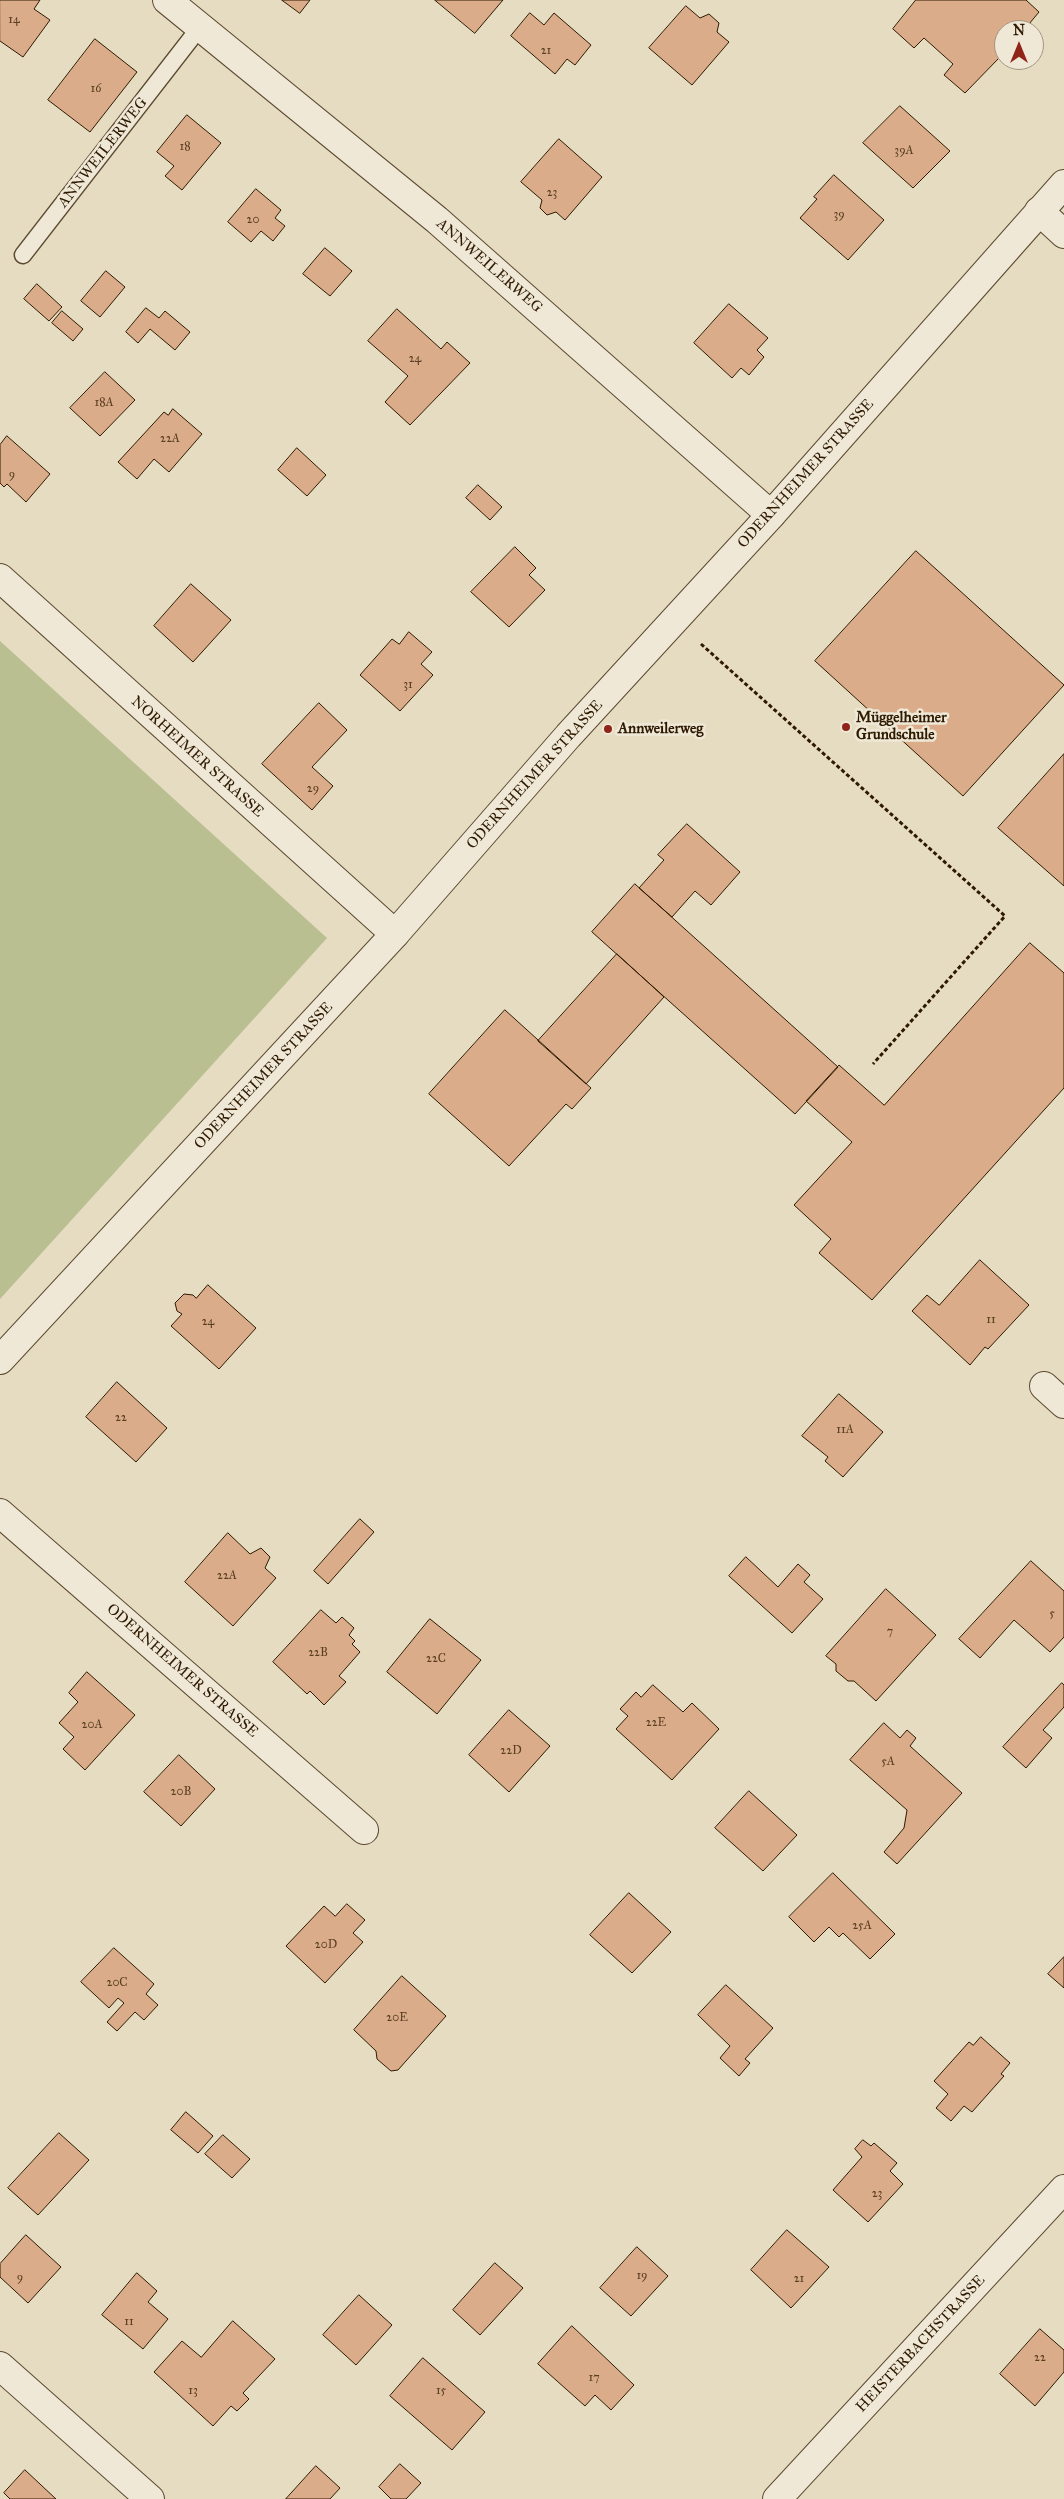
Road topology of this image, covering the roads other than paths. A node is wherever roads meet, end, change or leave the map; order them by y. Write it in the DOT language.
graph roads {
  1 [pos="167,0"];
  2 [pos="200,27"];
  3 [pos="1064,184"];
  4 [pos="1039,211"];
  5 [pos="1064,234"];
  6 [pos="23,255"];
  7 [pos="771,515"];
  8 [pos="0,578"];
  9 [pos="395,934"];
  10 [pos="0,1360"];
  11 [pos="1044,1386"];
  12 [pos="1064,1404"];
  13 [pos="0,1513"];
  14 [pos="364,1830"];
  15 [pos="1064,2189"];
  16 [pos="0,2366"];
  17 [pos="150,2499"];
  18 [pos="777,2499"];
  1 -- 2 [label="street, ANNWEILERWEG"];
  2 -- 6 [label="lane, ANNWEILERWEG"];
  2 -- 7 [label="street, ANNWEILERWEG"];
  3 -- 4 [label="street, ODERNHEIMER STRASSE"];
  4 -- 5 [label="street"];
  4 -- 7 [label="street, ODERNHEIMER STRASSE"];
  7 -- 9 [label="street, ODERNHEIMER STRASSE"];
  8 -- 9 [label="street, NORHEIMER STRASSE"];
  9 -- 10 [label="street, ODERNHEIMER STRASSE"];
  11 -- 12 [label="street"];
  13 -- 14 [label="street, ODERNHEIMER STRASSE"];
  15 -- 18 [label="street, HEISTERBACHSTRASSE"];
  16 -- 17 [label="street"];
}
